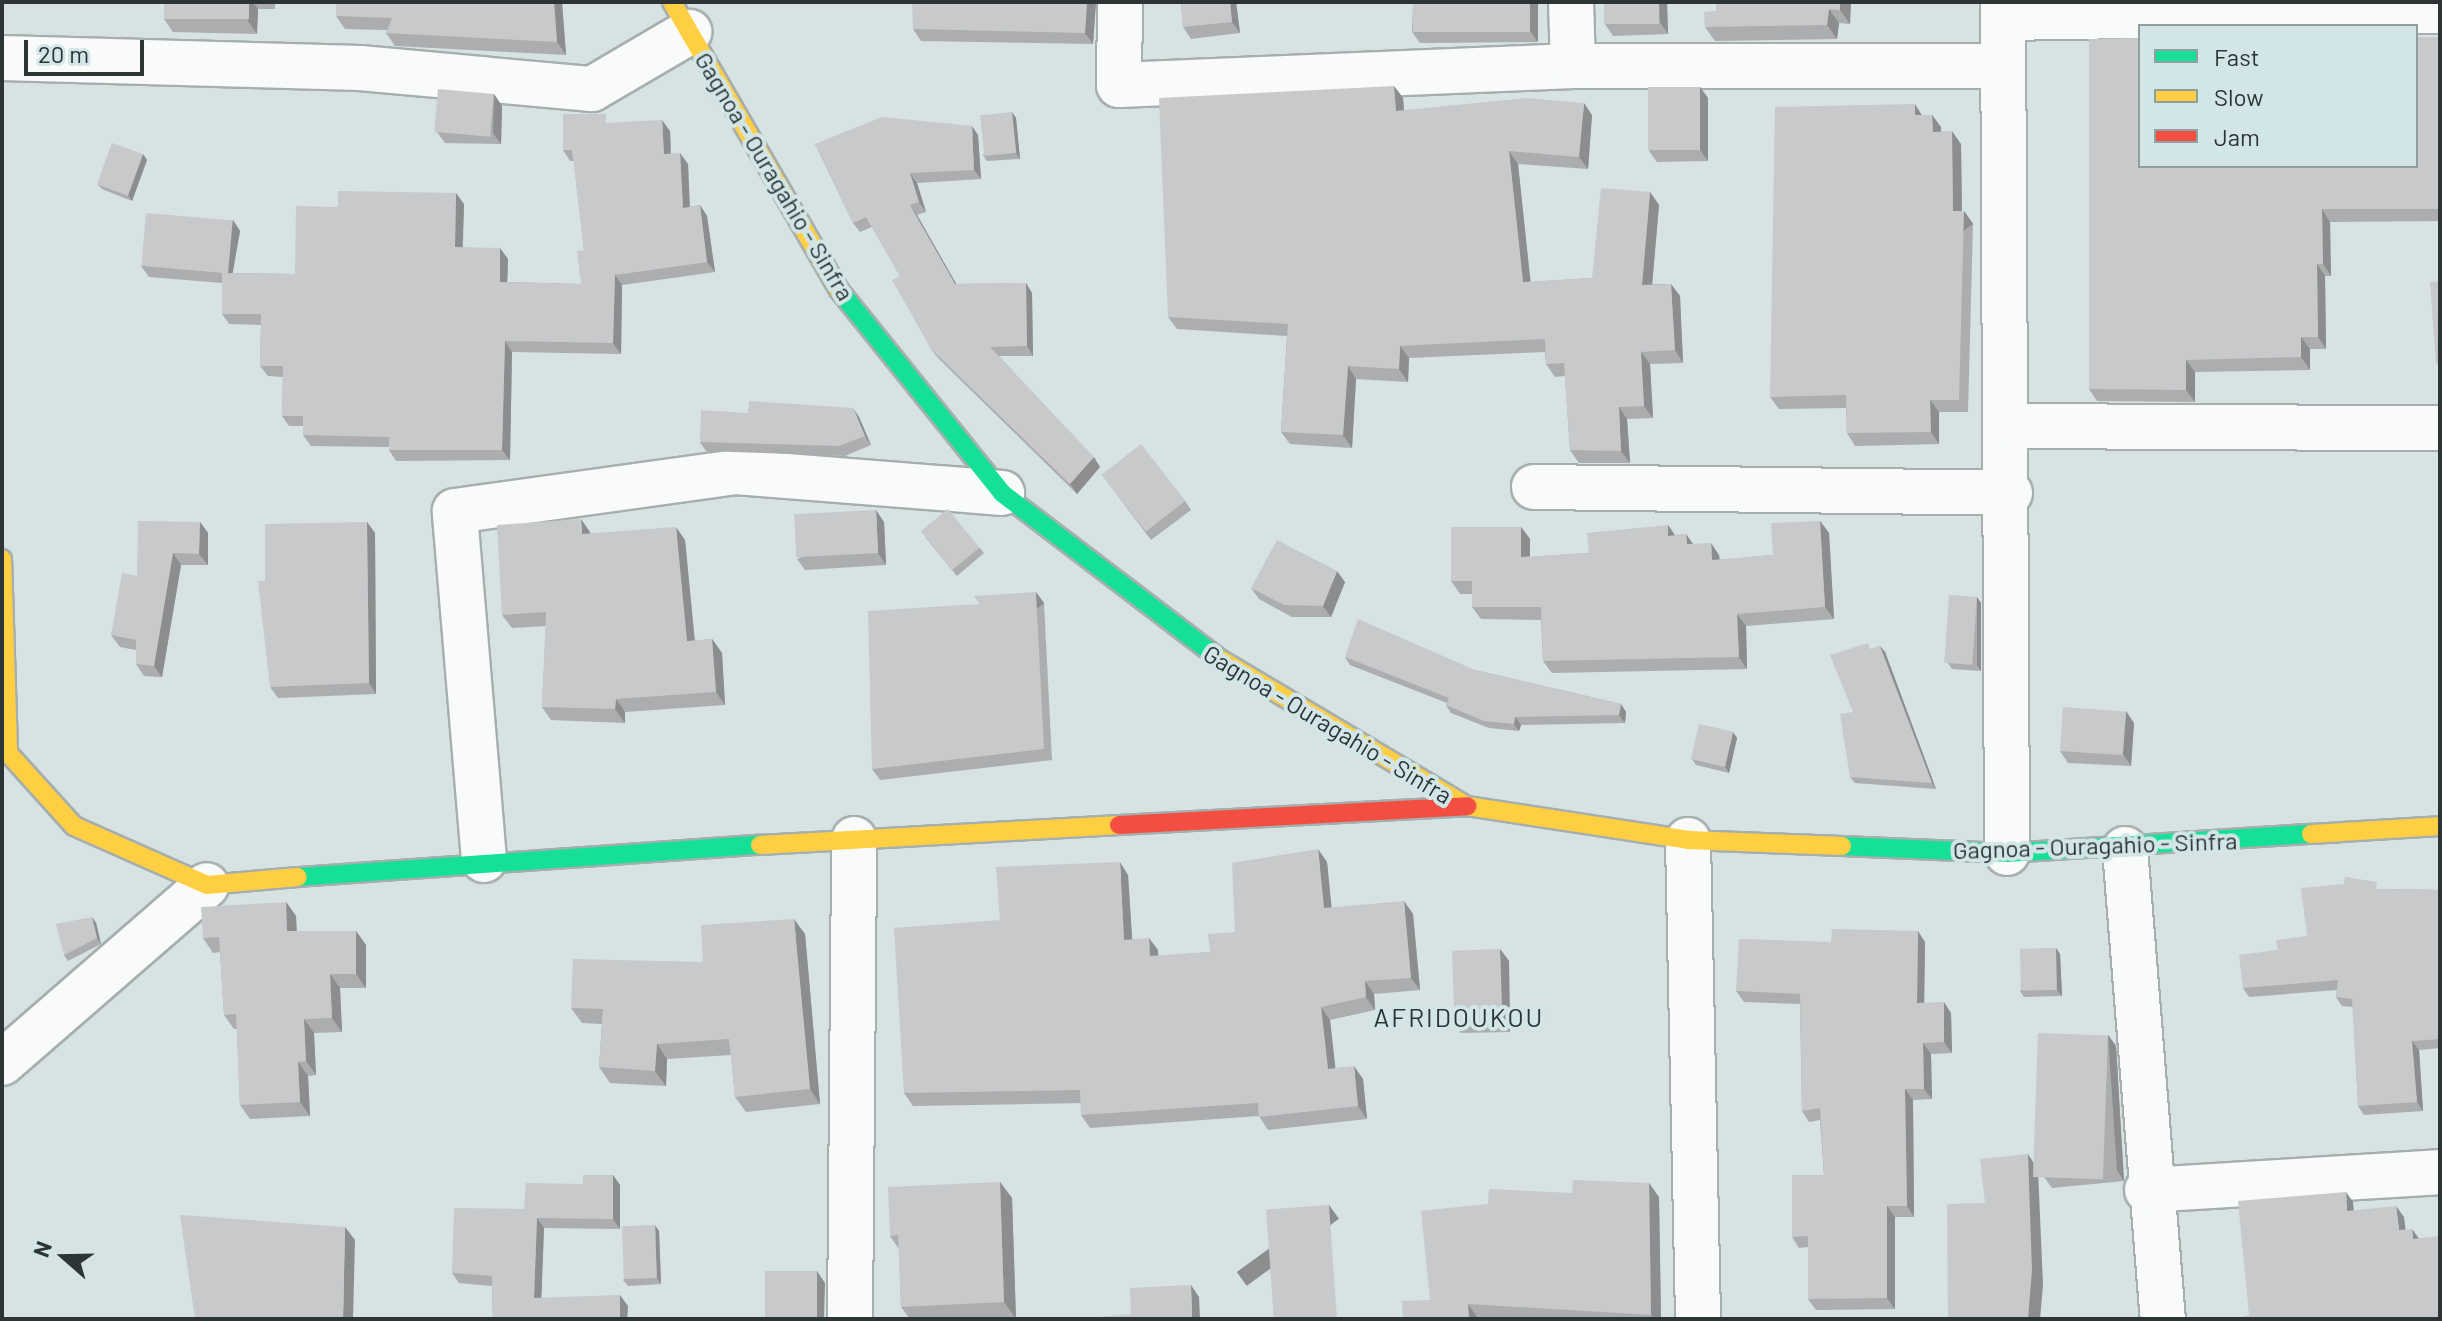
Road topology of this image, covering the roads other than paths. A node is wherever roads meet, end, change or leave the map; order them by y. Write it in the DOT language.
graph roads {
  1 [pos="1120,2"];
  2 [pos="1571,2"];
  3 [pos="2003,10"];
  4 [pos="2440,11"];
  5 [pos="680,17"];
  6 [pos="2,58"];
  7 [pos="1573,66"];
  8 [pos="2003,66"];
  9 [pos="2010,426"];
  10 [pos="2440,428"];
  11 [pos="1534,487"];
  12 [pos="1002,493"];
  13 [pos="2010,493"];
  14 [pos="2,559"];
  15 [pos="1467,806"];
  16 [pos="2440,826"];
  17 [pos="854,839"];
  18 [pos="1688,840"];
  19 [pos="2125,849"];
  20 [pos="2007,853"];
  21 [pos="484,860"];
  22 [pos="207,885"];
  23 [pos="2,1063"];
  24 [pos="2440,1172"];
  25 [pos="2147,1190"];
  26 [pos="850,1319"];
  27 [pos="1698,1319"];
  28 [pos="2163,1319"];
  1 -- 7 [label="street"];
  2 -- 7 [label="street"];
  3 -- 4 [label="street"];
  3 -- 8 [label="street"];
  5 -- 6 [label="street"];
  5 -- 12 [label="main road, Gagnoa - Ouragahio - Sinfra"];
  7 -- 8 [label="street"];
  8 -- 9 [label="street"];
  9 -- 10 [label="street"];
  9 -- 13 [label="street"];
  11 -- 13 [label="street"];
  12 -- 15 [label="main road, Gagnoa - Ouragahio - Sinfra"];
  12 -- 21 [label="street"];
  13 -- 20 [label="street"];
  14 -- 22 [label="main road"];
  15 -- 17 [label="main road"];
  15 -- 18 [label="main road, Gagnoa - Ouragahio - Sinfra"];
  16 -- 19 [label="main road, Gagnoa - Ouragahio - Sinfra"];
  17 -- 21 [label="main road"];
  17 -- 26 [label="street"];
  18 -- 20 [label="main road, Gagnoa - Ouragahio - Sinfra"];
  18 -- 27 [label="street"];
  19 -- 20 [label="main road, Gagnoa - Ouragahio - Sinfra"];
  19 -- 25 [label="street"];
  21 -- 22 [label="main road"];
  22 -- 23 [label="street"];
  24 -- 25 [label="street"];
  25 -- 28 [label="street"];
}
